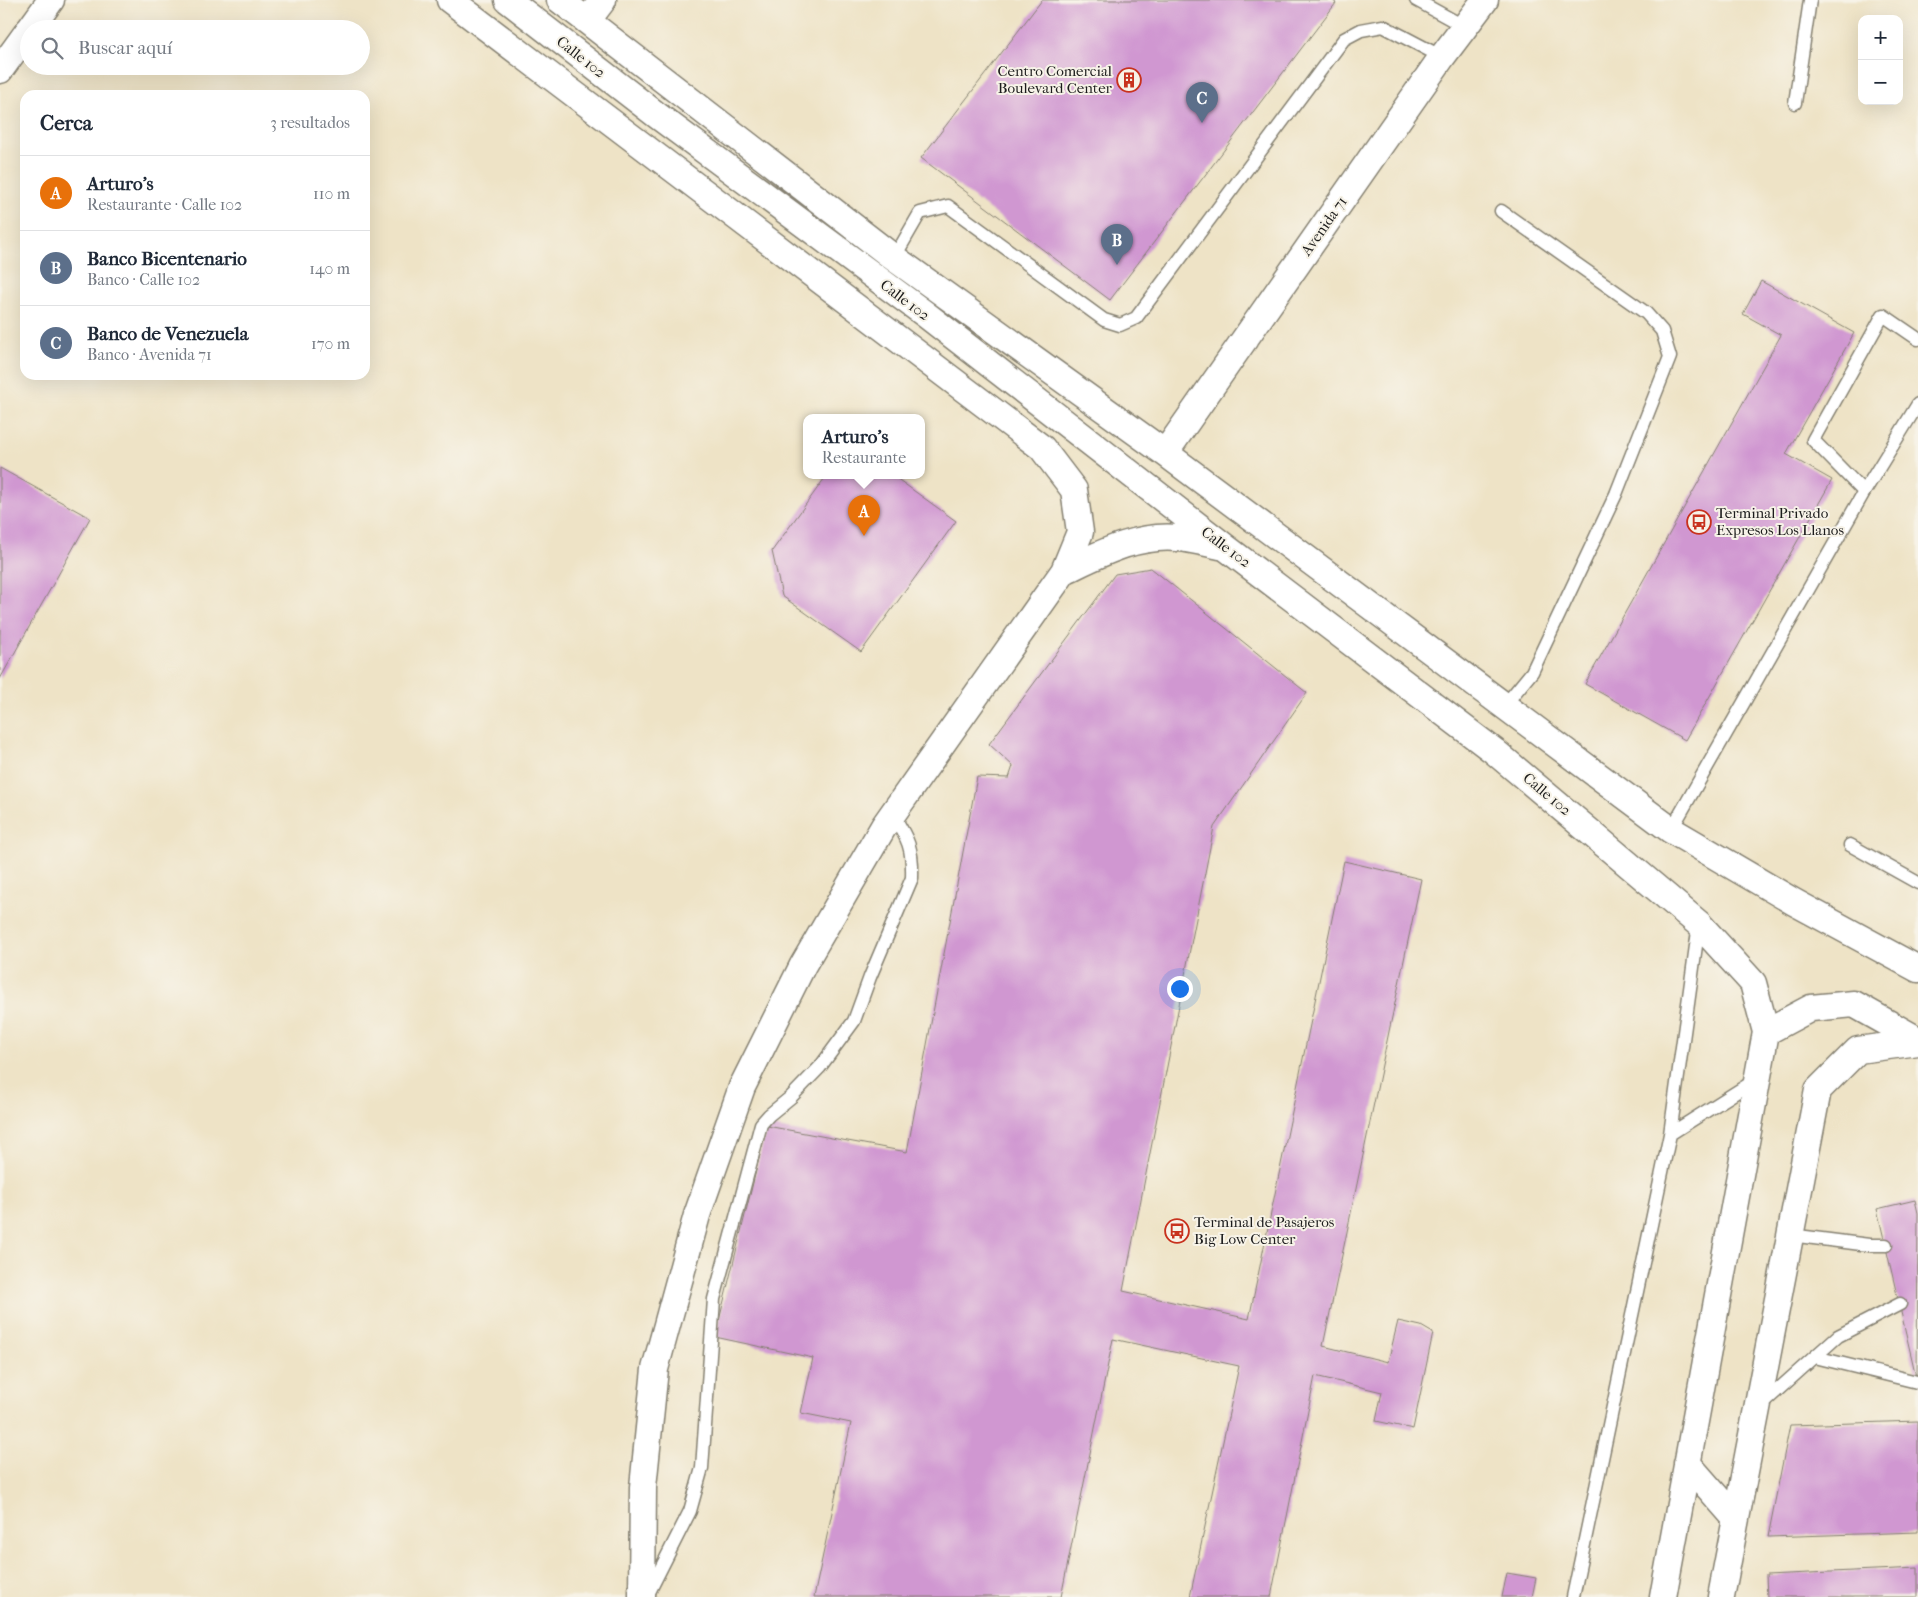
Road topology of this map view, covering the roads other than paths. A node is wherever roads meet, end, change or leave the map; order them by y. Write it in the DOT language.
graph roads {
  1 [pos="51,0"];
  2 [pos="450,0"];
  3 [pos="508,0"];
  4 [pos="560,0"];
  5 [pos="603,0"];
  6 [pos="1416,0"];
  7 [pos="1485,0"];
  8 [pos="1810,0"];
  9 [pos="36,20"];
  10 [pos="588,21"];
  11 [pos="1465,27"];
  12 [pos="20,42"];
  13 [pos="1442,57"];
  14 [pos="0,70"];
  15 [pos="1795,103"];
  16 [pos="1501,211"];
  17 [pos="894,258"];
  18 [pos="1918,339"];
  19 [pos="1918,404"];
  20 [pos="1165,453"];
  21 [pos="1864,492"];
  22 [pos="1225,547"];
  23 [pos="1064,572"];
  24 [pos="1504,706"];
  25 [pos="893,815"];
  26 [pos="1671,830"];
  27 [pos="1850,845"];
  28 [pos="1918,883"];
  29 [pos="1699,924"];
  30 [pos="1918,969"];
  31 [pos="1766,1032"];
  32 [pos="1918,1041"];
  33 [pos="1757,1079"];
  34 [pos="1670,1134"];
  35 [pos="1790,1235"];
  36 [pos="1886,1245"];
  37 [pos="1900,1304"];
  38 [pos="1815,1357"];
  39 [pos="1918,1382"];
  40 [pos="1757,1408"];
  41 [pos="1687,1463"];
  42 [pos="1736,1518"];
  43 [pos="642,1597"];
  44 [pos="646,1597"];
  45 [pos="1573,1597"];
  46 [pos="1662,1597"];
  47 [pos="1721,1597"];
  1 -- 9 [label="street"];
  2 -- 23 [label="street"];
  3 -- 22 [label="street, Calle 102"];
  4 -- 10 [label="street, Calle 102"];
  5 -- 10 [label="street"];
  6 -- 11 [label="lane"];
  7 -- 11 [label="street, Avenida 71"];
  8 -- 15 [label="lane"];
  10 -- 17 [label="street, Calle 102"];
  11 -- 13 [label="street, Avenida 71"];
  12 -- 14 [label="street"];
  13 -- 17 [label="lane"];
  13 -- 20 [label="street, Avenida 71"];
  16 -- 24 [label="lane"];
  17 -- 20 [label="street, Calle 102"];
  18 -- 21 [label="lane"];
  19 -- 21 [label="lane"];
  20 -- 24 [label="street, Calle 102"];
  21 -- 26 [label="lane"];
  22 -- 23 [label="street"];
  22 -- 29 [label="street, Calle 102"];
  23 -- 25 [label="street"];
  24 -- 26 [label="street, Calle 102"];
  25 -- 43 [label="street"];
  25 -- 44 [label="lane"];
  26 -- 30 [label="street, Calle 102"];
  27 -- 28 [label="lane"];
  29 -- 31 [label="street, Calle 102"];
  29 -- 34 [label="lane"];
  31 -- 32 [label="street"];
  31 -- 33 [label="street"];
  32 -- 35 [label="street"];
  33 -- 34 [label="lane"];
  33 -- 41 [label="street"];
  34 -- 45 [label="lane"];
  35 -- 36 [label="lane"];
  35 -- 40 [label="street"];
  37 -- 38 [label="lane"];
  38 -- 39 [label="lane"];
  38 -- 40 [label="lane"];
  40 -- 42 [label="street"];
  41 -- 42 [label="street"];
  41 -- 46 [label="street"];
  42 -- 47 [label="street"];
}
